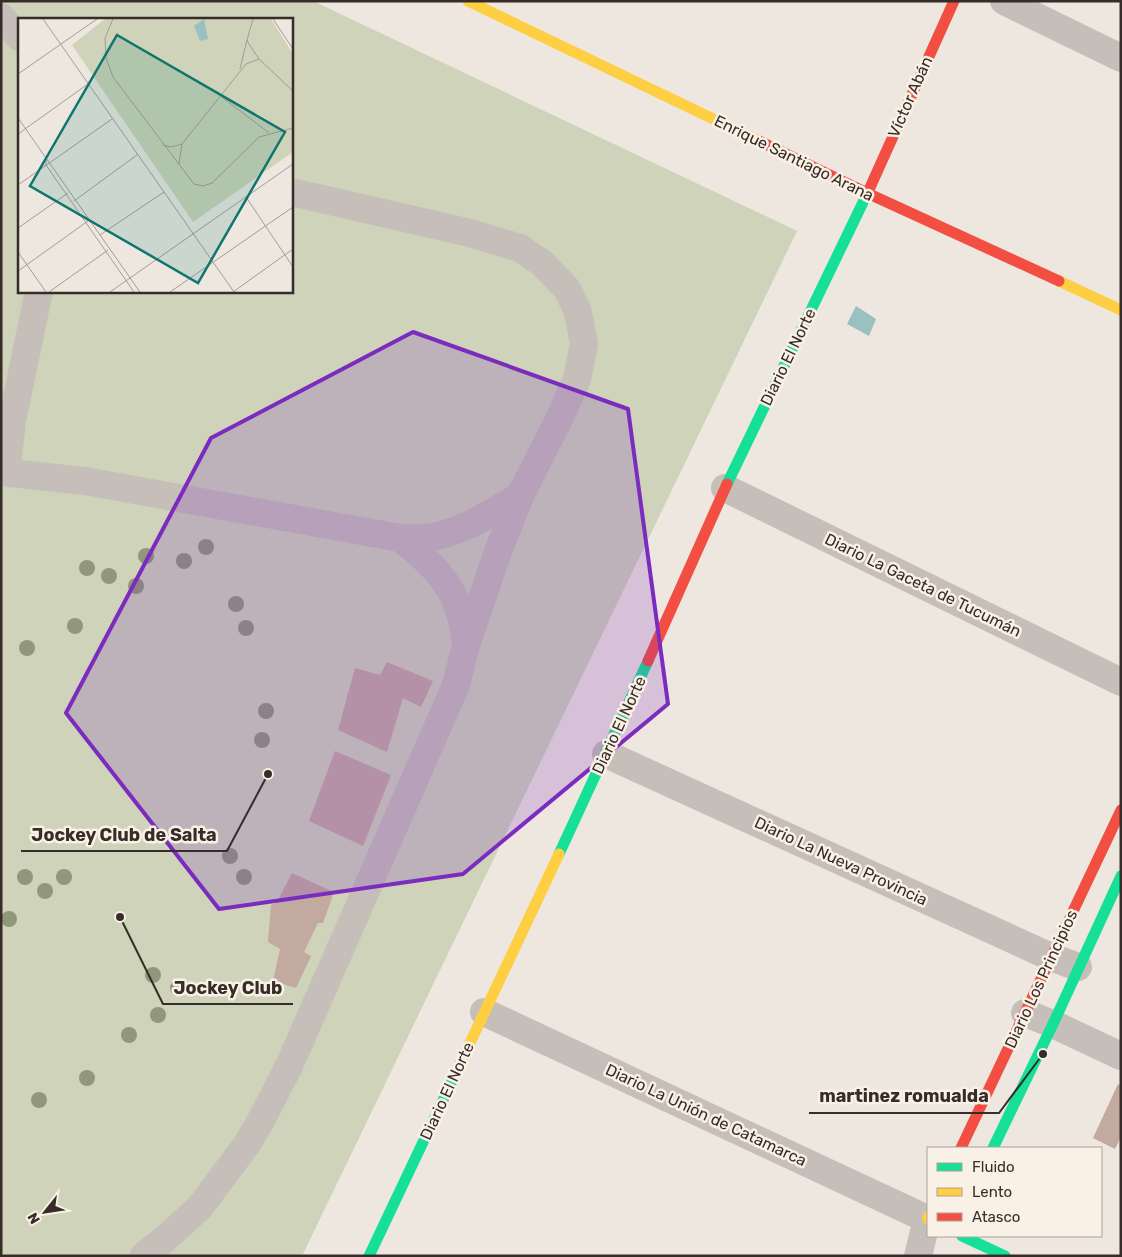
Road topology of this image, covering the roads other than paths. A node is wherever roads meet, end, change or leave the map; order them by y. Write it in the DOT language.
graph roads {
  1 [pos="954,1"];
  2 [pos="1004,1"];
  3 [pos="484,5"];
  4 [pos="1,17"];
  5 [pos="18,36"];
  6 [pos="1121,58"];
  7 [pos="292,192"];
  8 [pos="867,193"];
  9 [pos="39,292"];
  10 [pos="1121,310"];
  11 [pos="4,472"];
  12 [pos="725,488"];
  13 [pos="520,496"];
  14 [pos="400,538"];
  15 [pos="466,645"];
  16 [pos="1121,682"];
  17 [pos="606,754"];
  18 [pos="1121,810"];
  19 [pos="1121,876"];
  20 [pos="1051,958"];
  21 [pos="1078,967"];
  22 [pos="484,1012"];
  23 [pos="1025,1013"];
  24 [pos="1053,1024"];
  25 [pos="1121,1056"];
  26 [pos="961,1147"];
  27 [pos="993,1147"];
  28 [pos="927,1221"];
  29 [pos="927,1235"];
  30 [pos="964,1237"];
  31 [pos="919,1253"];
  32 [pos="144,1256"];
  33 [pos="369,1256"];
  34 [pos="1005,1256"];
  1 -- 8 [label="street, Víctor Abán"];
  2 -- 6 [label="street"];
  3 -- 8 [label="street, Enrique Santiago Arana"];
  4 -- 5 [label="street"];
  7 -- 13 [label="street"];
  8 -- 10 [label="street, Enrique Santiago Arana"];
  8 -- 12 [label="street, Diario El Norte"];
  9 -- 11 [label="street"];
  11 -- 14 [label="street"];
  12 -- 16 [label="street, Diario La Gaceta de Tucumán"];
  12 -- 17 [label="street, Diario El Norte"];
  13 -- 14 [label="street"];
  13 -- 15 [label="street"];
  14 -- 15 [label="street"];
  15 -- 32 [label="street"];
  17 -- 20 [label="street, Diario La Nueva Provincia"];
  17 -- 22 [label="street, Diario El Norte"];
  18 -- 20 [label="street, Diario Los Principios"];
  19 -- 21 [label="street, Diario Los Principios"];
  20 -- 21 [label="street, Diario La Nueva Provincia"];
  20 -- 23 [label="street, Diario Los Principios"];
  21 -- 24 [label="street, Diario Los Principios"];
  22 -- 28 [label="street, Diario La Unión de Catamarca"];
  22 -- 33 [label="street, Diario El Norte"];
  23 -- 24 [label="street"];
  23 -- 26 [label="street, Diario Los Principios"];
  24 -- 25 [label="street"];
  24 -- 27 [label="street, Diario Los Principios"];
  29 -- 31 [label="street"];
  30 -- 34 [label="street"];
}
